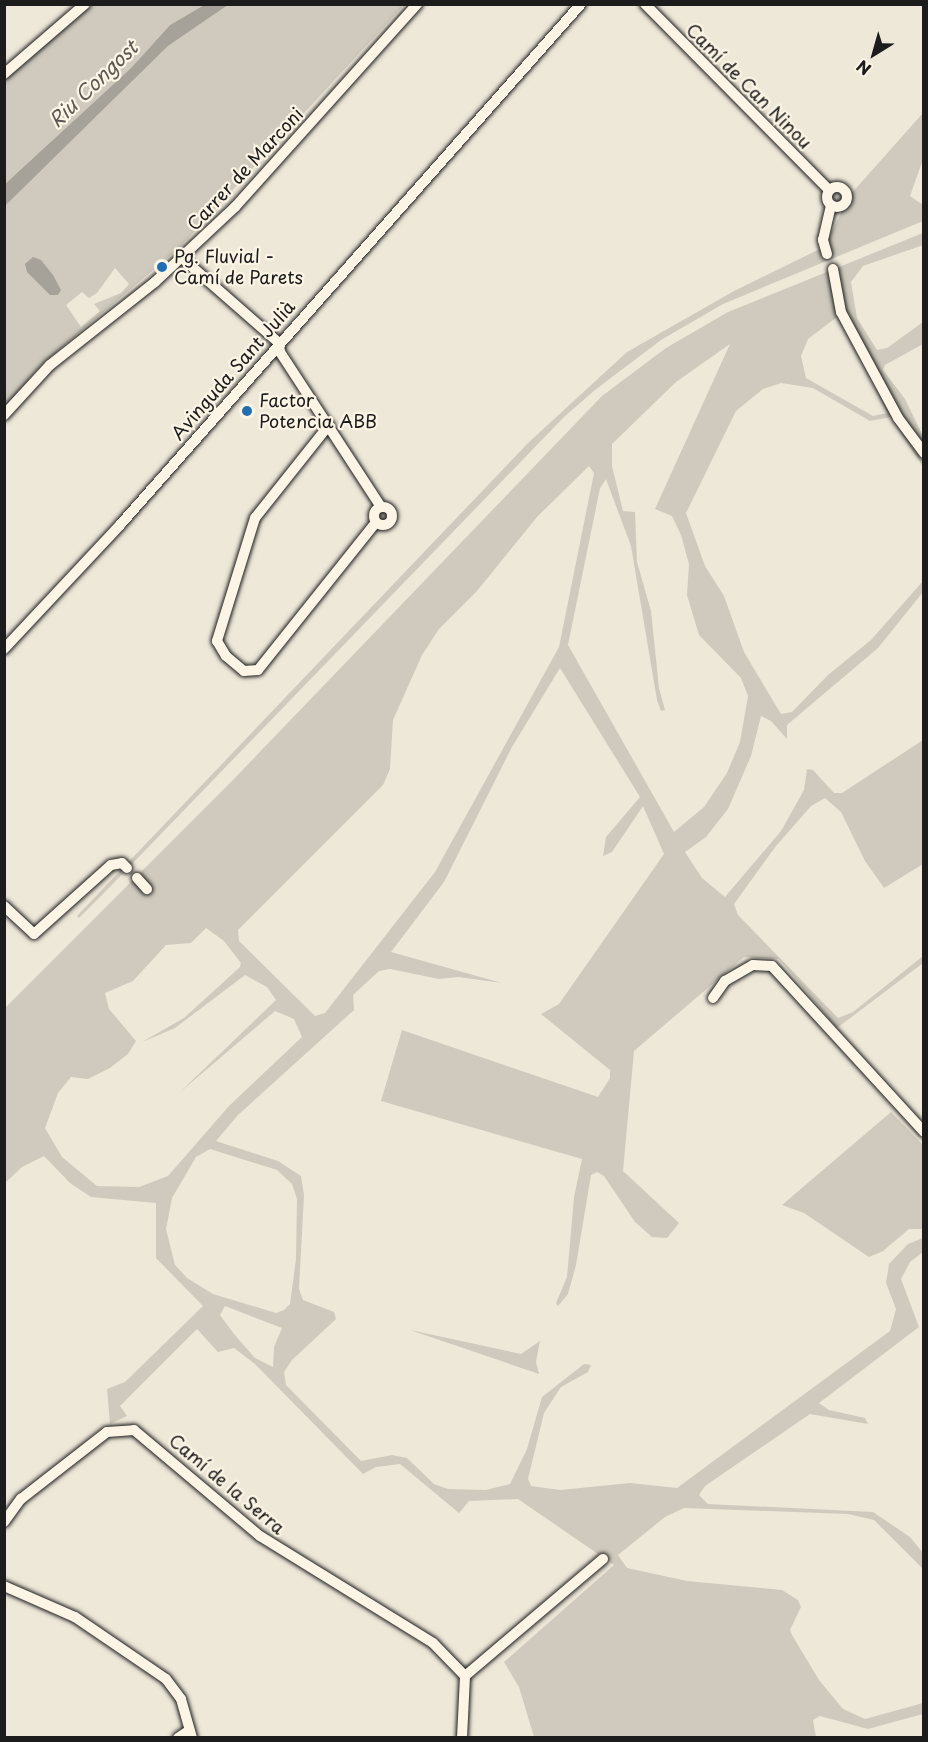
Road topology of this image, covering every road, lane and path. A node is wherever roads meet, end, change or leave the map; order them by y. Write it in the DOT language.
graph roads {
  1 [pos="85,4"];
  2 [pos="417,4"];
  3 [pos="580,4"];
  4 [pos="645,4"];
  5 [pos="4,74"];
  6 [pos="829,190"];
  7 [pos="831,206"];
  8 [pos="827,254"];
  9 [pos="182,258"];
  10 [pos="833,269"];
  11 [pos="279,343"];
  12 [pos="4,416"];
  13 [pos="329,425"];
  14 [pos="924,453"];
  15 [pos="381,507"];
  16 [pos="376,522"];
  17 [pos="4,649"];
  18 [pos="127,868"];
  19 [pos="137,878"];
  20 [pos="147,889"];
  21 [pos="4,906"];
  22 [pos="713,998"];
  23 [pos="923,1131"];
  24 [pos="4,1522"];
  25 [pos="603,1559"];
  26 [pos="4,1586"];
  27 [pos="465,1676"];
  28 [pos="191,1734"];
  29 [pos="178,1737"];
  30 [pos="462,1737"];
  1 -- 5 [label="street"];
  2 -- 9 [label="street, Carrer de Marconi"];
  3 -- 11 [label="street, Avinguda Sant Julià"];
  4 -- 6 [label="street, Camí de Can Ninou"];
  6 -- 7 [label="street"];
  6 -- 7 [label="street"];
  7 -- 8 [label="street"];
  9 -- 11 [label="street"];
  9 -- 12 [label="street, Carrer de Marconi"];
  10 -- 14 [label="street"];
  11 -- 13 [label="street"];
  11 -- 17 [label="street, Avinguda Sant Julià"];
  13 -- 15 [label="street"];
  13 -- 16 [label="street"];
  15 -- 16 [label="street"];
  15 -- 16 [label="street"];
  18 -- 21 [label="street"];
  19 -- 20 [label="street"];
  22 -- 23 [label="street"];
  24 -- 27 [label="street, Camí de la Serra"];
  25 -- 27 [label="street"];
  26 -- 28 [label="street"];
  27 -- 30 [label="street"];
  28 -- 29 [label="street"];
}
